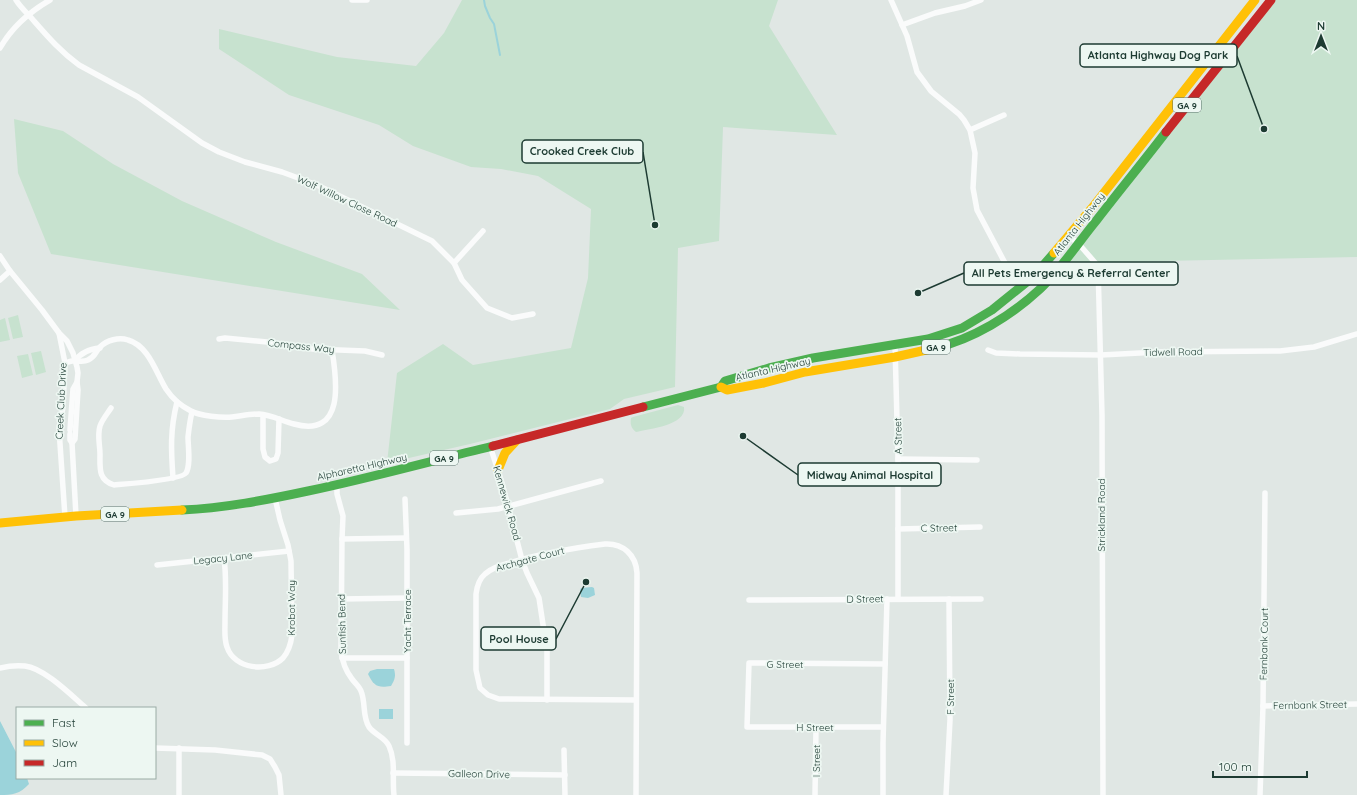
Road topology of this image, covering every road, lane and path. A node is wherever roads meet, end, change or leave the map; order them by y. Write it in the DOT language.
graph roads {
  1 [pos="16,0"];
  2 [pos="50,0"];
  3 [pos="352,0"];
  4 [pos="367,0"];
  5 [pos="891,0"];
  6 [pos="981,0"];
  7 [pos="1255,0"];
  8 [pos="1271,0"];
  9 [pos="28,14"];
  10 [pos="902,25"];
  11 [pos="0,48"];
  12 [pos="1004,115"];
  13 [pos="970,130"];
  14 [pos="483,231"];
  15 [pos="1068,236"];
  16 [pos="1078,243"];
  17 [pos="0,256"];
  18 [pos="454,263"];
  19 [pos="10,271"];
  20 [pos="0,280"];
  21 [pos="1021,286"];
  22 [pos="533,314"];
  23 [pos="59,333"];
  24 [pos="1357,334"];
  25 [pos="219,339"];
  26 [pos="895,345"];
  27 [pos="100,348"];
  28 [pos="332,350"];
  29 [pos="988,350"];
  30 [pos="382,355"];
  31 [pos="1101,355"];
  32 [pos="895,357"];
  33 [pos="75,360"];
  34 [pos="64,363"];
  35 [pos="721,387"];
  36 [pos="177,402"];
  37 [pos="111,408"];
  38 [pos="192,412"];
  39 [pos="62,414"];
  40 [pos="74,415"];
  41 [pos="263,415"];
  42 [pos="279,419"];
  43 [pos="518,439"];
  44 [pos="72,443"];
  45 [pos="490,446"];
  46 [pos="898,459"];
  47 [pos="978,460"];
  48 [pos="498,470"];
  49 [pos="174,478"];
  50 [pos="601,480"];
  51 [pos="337,485"];
  52 [pos="1265,493"];
  53 [pos="275,498"];
  54 [pos="405,499"];
  55 [pos="509,507"];
  56 [pos="456,513"];
  57 [pos="65,516"];
  58 [pos="76,516"];
  59 [pos="0,523"];
  60 [pos="980,527"];
  61 [pos="898,529"];
  62 [pos="406,538"];
  63 [pos="342,539"];
  64 [pos="289,551"];
  65 [pos="224,558"];
  66 [pos="522,560"];
  67 [pos="157,564"];
  68 [pos="407,598"];
  69 [pos="342,599"];
  70 [pos="887,599"];
  71 [pos="898,599"];
  72 [pos="949,599"];
  73 [pos="981,599"];
  74 [pos="749,600"];
  75 [pos="342,658"];
  76 [pos="407,658"];
  77 [pos="885,664"];
  78 [pos="0,668"];
  79 [pos="547,700"];
  80 [pos="636,700"];
  81 [pos="1357,704"];
  82 [pos="1263,706"];
  83 [pos="85,707"];
  84 [pos="747,727"];
  85 [pos="884,727"];
  86 [pos="816,728"];
  87 [pos="407,744"];
  88 [pos="156,748"];
  89 [pos="179,748"];
  90 [pos="564,750"];
  91 [pos="393,773"];
  92 [pos="565,775"];
  93 [pos="179,795"];
  94 [pos="281,795"];
  95 [pos="394,795"];
  96 [pos="565,795"];
  97 [pos="636,795"];
  98 [pos="816,795"];
  99 [pos="883,795"];
  100 [pos="946,795"];
  101 [pos="1103,795"];
  102 [pos="1260,795"];
  1 -- 9 [label="street, Wolf Willow Close Road"];
  2 -- 9 [label="street"];
  3 -- 4 [label="street"];
  5 -- 10 [label="street"];
  6 -- 10 [label="street"];
  7 -- 15 [label="main road, Atlanta Highway / GA 9"];
  8 -- 16 [label="main road, Atlanta Highway / GA 9"];
  9 -- 11 [label="street"];
  9 -- 18 [label="street, Wolf Willow Close Road"];
  10 -- 13 [label="street"];
  12 -- 13 [label="street"];
  13 -- 21 [label="street"];
  14 -- 18 [label="street"];
  15 -- 16 [label="street, Strickland Road"];
  15 -- 21 [label="main road, Atlanta Highway / GA 9"];
  16 -- 31 [label="street, Strickland Road"];
  16 -- 32 [label="main road, Atlanta Highway / GA 9"];
  17 -- 19 [label="street, Creek Club Drive"];
  18 -- 22 [label="street, Wolf Willow Close Road"];
  19 -- 20 [label="street"];
  19 -- 23 [label="street, Creek Club Drive"];
  21 -- 26 [label="main road, Atlanta Highway / GA 9"];
  23 -- 33 [label="street, Creek Club Drive"];
  23 -- 34 [label="street, Creek Club Drive"];
  24 -- 31 [label="street, Tidwell Road"];
  25 -- 28 [label="street, Compass Way"];
  26 -- 32 [label="street, A Street"];
  26 -- 35 [label="main road, Atlanta Highway / GA 9"];
  27 -- 33 [label="street"];
  27 -- 33 [label="street"];
  27 -- 36 [label="street"];
  28 -- 30 [label="street, Compass Way"];
  28 -- 42 [label="street"];
  29 -- 31 [label="street, Tidwell Road"];
  31 -- 101 [label="street, Strickland Road"];
  32 -- 35 [label="main road, Atlanta Highway / GA 9"];
  32 -- 46 [label="street, A Street"];
  33 -- 34 [label="street"];
  33 -- 40 [label="street, Creek Club Drive"];
  34 -- 39 [label="street, Creek Club Drive"];
  35 -- 43 [label="main road, Alpharetta Highway / GA 9"];
  36 -- 38 [label="street"];
  36 -- 49 [label="street"];
  37 -- 49 [label="street"];
  38 -- 41 [label="street"];
  38 -- 49 [label="street"];
  39 -- 40 [label="street"];
  39 -- 57 [label="street, Creek Club Drive"];
  40 -- 44 [label="street, Creek Club Drive"];
  40 -- 44 [label="street, Creek Club Drive"];
  41 -- 42 [label="street"];
  41 -- 42 [label="street"];
  43 -- 45 [label="main road, Alpharetta Highway / GA 9"];
  43 -- 48 [label="main road"];
  44 -- 58 [label="street, Creek Club Drive"];
  45 -- 48 [label="street, Kennewick Road"];
  45 -- 51 [label="main road, Alpharetta Highway / GA 9"];
  46 -- 47 [label="street"];
  46 -- 61 [label="street, A Street"];
  48 -- 55 [label="street, Kennewick Road"];
  50 -- 55 [label="street"];
  51 -- 53 [label="main road, Alpharetta Highway / GA 9"];
  51 -- 63 [label="street, Sunfish Bend"];
  52 -- 82 [label="street, Fernbank Court"];
  53 -- 58 [label="main road, Alpharetta Highway / GA 9"];
  53 -- 64 [label="street, Krobot Way"];
  54 -- 62 [label="street, Yacht Terrace"];
  55 -- 56 [label="street"];
  55 -- 66 [label="street, Kennewick Road"];
  57 -- 58 [label="main road, Alpharetta Highway / GA 9"];
  57 -- 59 [label="main road, Alpharetta Highway / GA 9"];
  60 -- 61 [label="street, C Street"];
  61 -- 71 [label="street, A Street"];
  62 -- 63 [label="street"];
  62 -- 68 [label="street, Yacht Terrace"];
  63 -- 69 [label="street, Sunfish Bend"];
  64 -- 65 [label="street, Legacy Lane"];
  64 -- 65 [label="street, Krobot Way"];
  65 -- 67 [label="street, Legacy Lane"];
  66 -- 79 [label="street, Kennewick Road"];
  66 -- 79 [label="street, Archgate Court"];
  66 -- 80 [label="street, Archgate Court"];
  68 -- 69 [label="street"];
  68 -- 76 [label="street, Yacht Terrace"];
  69 -- 75 [label="street, Sunfish Bend"];
  70 -- 71 [label="street, D Street"];
  70 -- 74 [label="street, D Street"];
  70 -- 77 [label="street"];
  71 -- 72 [label="street, D Street"];
  72 -- 73 [label="street, D Street"];
  72 -- 100 [label="street, F Street"];
  75 -- 76 [label="street"];
  75 -- 91 [label="street, Sunfish Bend"];
  76 -- 87 [label="street, Yacht Terrace"];
  77 -- 84 [label="street, G Street"];
  77 -- 85 [label="street"];
  78 -- 83 [label="street"];
  79 -- 80 [label="street, Archgate Court"];
  80 -- 97 [label="street, Archgate Court"];
  81 -- 82 [label="street, Fernbank Street"];
  82 -- 102 [label="street, Fernbank Court"];
  84 -- 86 [label="street, H Street"];
  85 -- 86 [label="street, H Street"];
  85 -- 99 [label="street"];
  86 -- 98 [label="street, I Street"];
  88 -- 89 [label="street"];
  89 -- 93 [label="street"];
  89 -- 94 [label="street"];
  90 -- 92 [label="street"];
  91 -- 92 [label="street, Galleon Drive"];
  91 -- 95 [label="street, Sunfish Bend"];
  92 -- 96 [label="street"];
}
